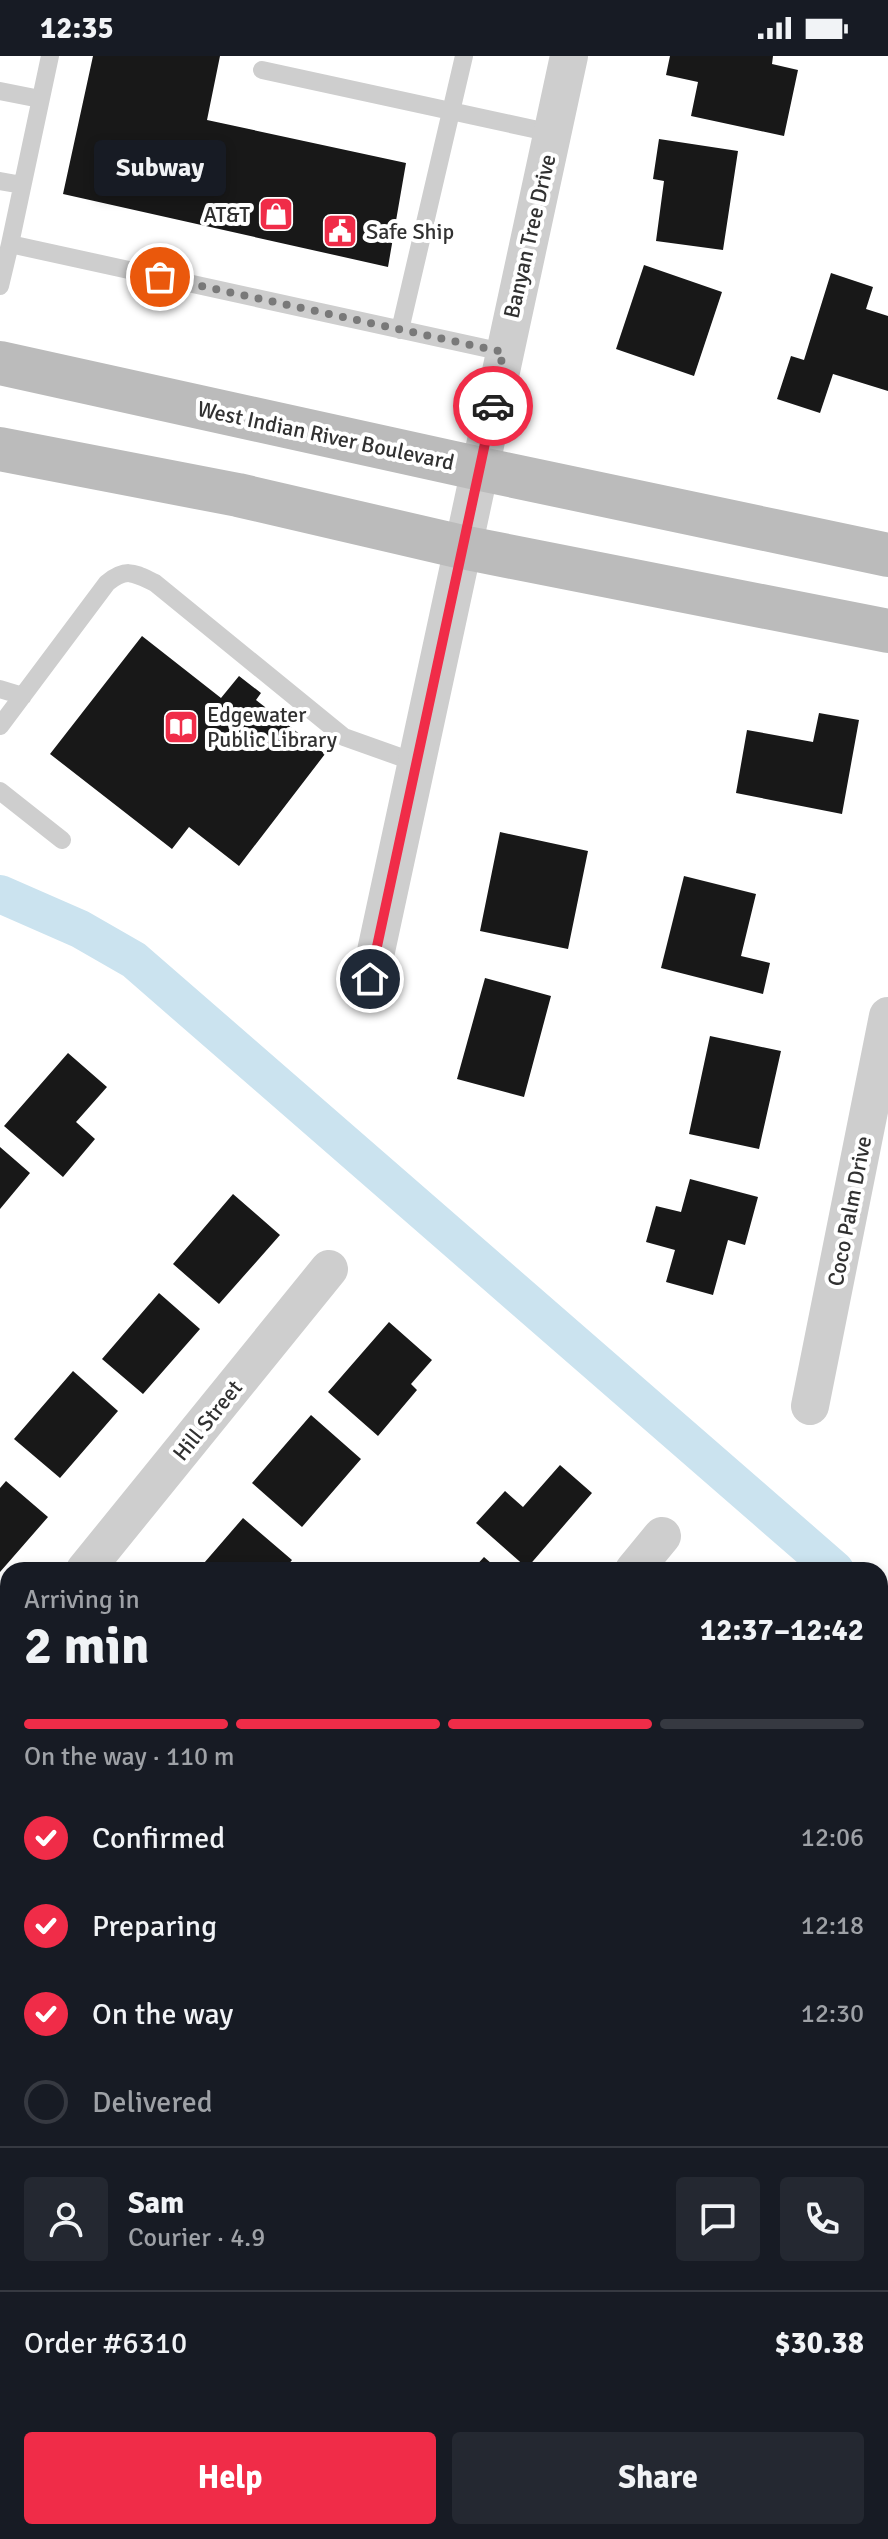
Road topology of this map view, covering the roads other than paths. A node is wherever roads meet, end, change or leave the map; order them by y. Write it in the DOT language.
graph roads {
  1 [pos="50,56"];
  2 [pos="464,56"];
  3 [pos="569,56"];
  4 [pos="262,70"];
  5 [pos="0,91"];
  6 [pos="40,99"];
  7 [pos="452,112"];
  8 [pos="552,133"];
  9 [pos="0,181"];
  10 [pos="22,185"];
  11 [pos="10,244"];
  12 [pos="0,286"];
  13 [pos="400,330"];
  14 [pos="503,352"];
  15 [pos="0,363"];
  16 [pos="0,449"];
  17 [pos="481,469"];
  18 [pos="462,547"];
  19 [pos="888,555"];
  20 [pos="888,631"];
  21 [pos="0,689"];
  22 [pos="23,696"];
  23 [pos="0,726"];
  24 [pos="417,763"];
  25 [pos="0,791"];
  26 [pos="62,840"];
  27 [pos="370,979"];
  28 [pos="888,1016"];
  29 [pos="329,1269"];
  30 [pos="810,1406"];
  31 [pos="662,1536"];
  32 [pos="91,1562"];
  33 [pos="641,1562"];
  1 -- 6 [label="lane"];
  2 -- 7 [label="lane"];
  3 -- 8 [label="street, Banyan Tree Drive"];
  4 -- 7 [label="lane"];
  5 -- 6 [label="lane"];
  6 -- 10 [label="lane"];
  7 -- 8 [label="lane"];
  7 -- 13 [label="lane"];
  8 -- 14 [label="street, Banyan Tree Drive"];
  9 -- 10 [label="lane"];
  10 -- 11 [label="lane"];
  11 -- 12 [label="lane"];
  11 -- 13 [label="lane"];
  13 -- 14 [label="lane"];
  14 -- 17 [label="street, Banyan Tree Drive"];
  15 -- 17 [label="main road, West Indian River Boulevard"];
  16 -- 18 [label="main road"];
  17 -- 18 [label="street, Banyan Tree Drive"];
  17 -- 19 [label="main road, West Indian River Boulevard"];
  18 -- 20 [label="main road"];
  18 -- 24 [label="street, Banyan Tree Drive"];
  21 -- 22 [label="lane"];
  22 -- 23 [label="lane"];
  22 -- 24 [label="lane"];
  24 -- 27 [label="street, Banyan Tree Drive"];
  25 -- 26 [label="lane"];
  28 -- 30 [label="street, Coco Palm Drive"];
  29 -- 32 [label="street, Hill Street"];
  31 -- 33 [label="street"];
}
